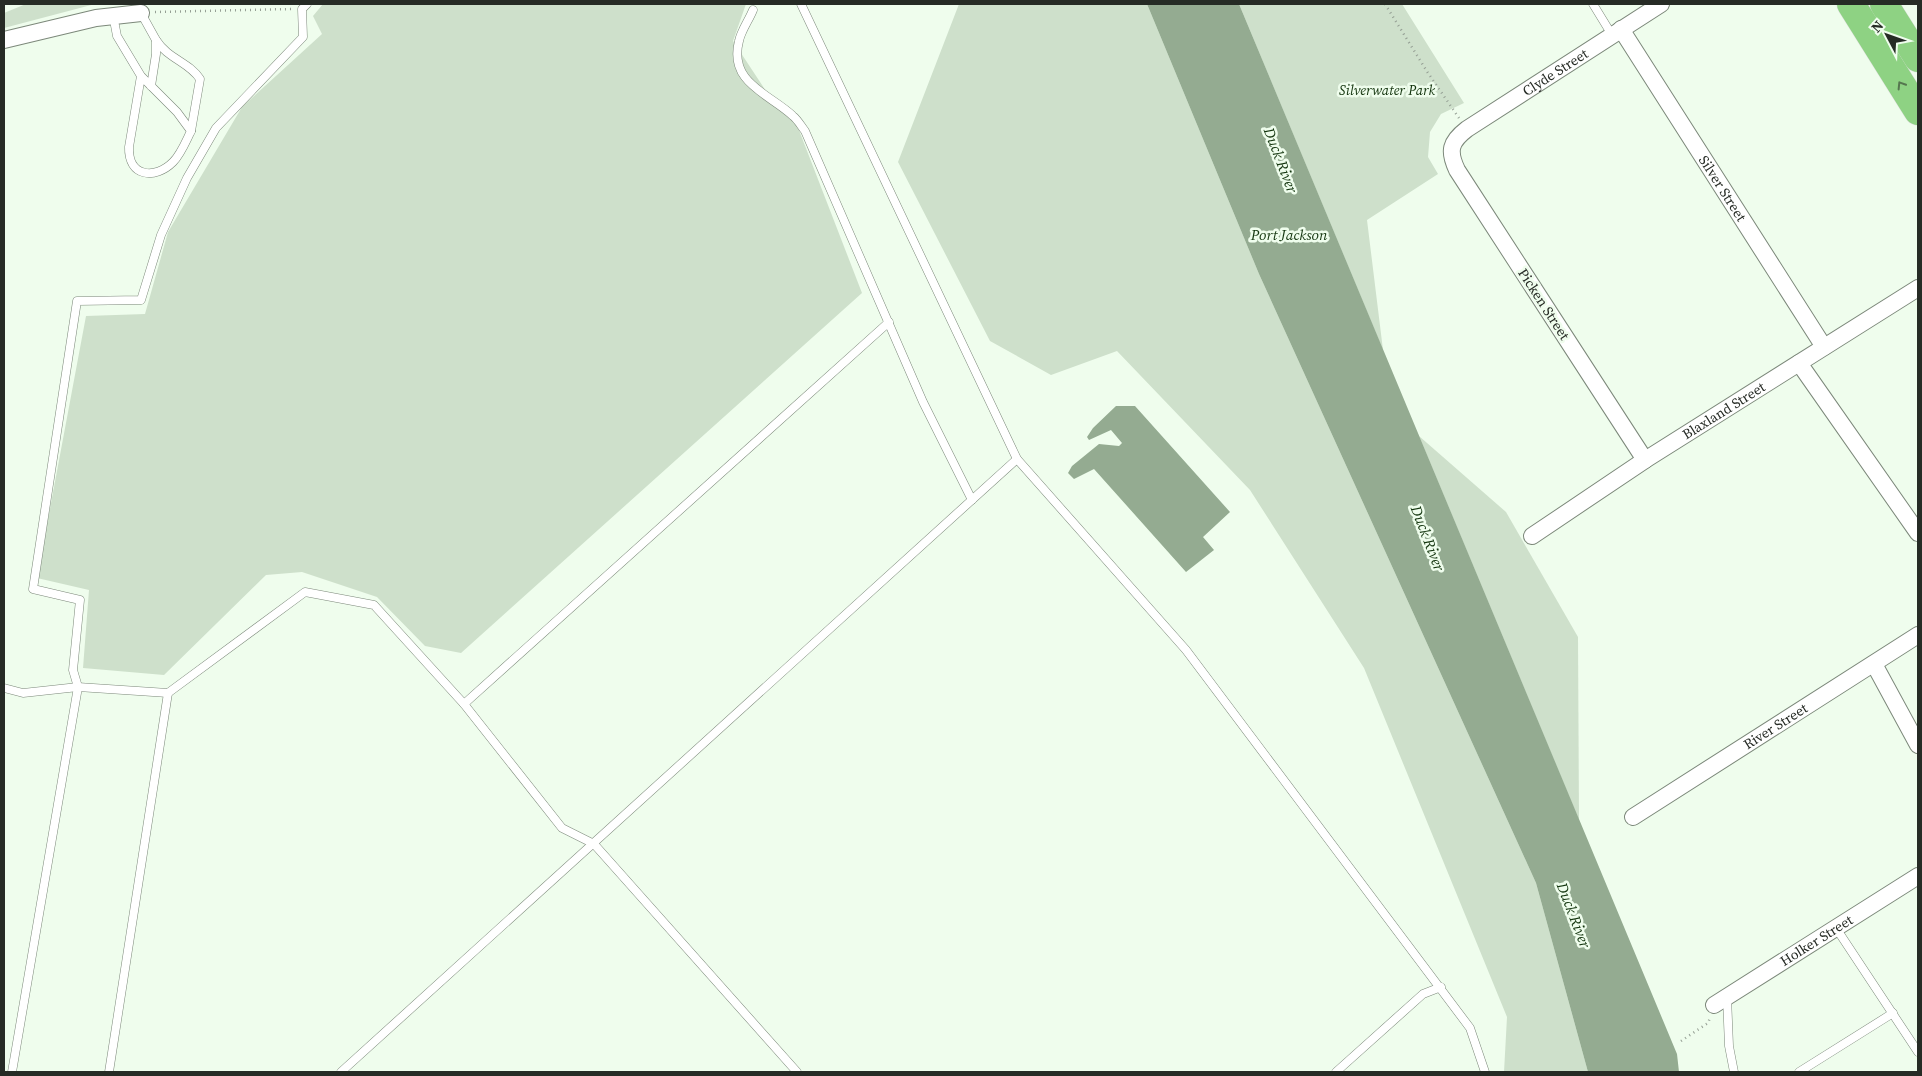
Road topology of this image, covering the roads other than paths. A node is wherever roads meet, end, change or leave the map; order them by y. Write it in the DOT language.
graph roads {
  1 [pos="801,4"];
  2 [pos="1593,4"];
  3 [pos="1661,4"];
  4 [pos="1851,4"];
  5 [pos="1884,4"];
  6 [pos="304,6"];
  7 [pos="753,10"];
  8 [pos="141,12"];
  9 [pos="113,15"];
  10 [pos="1616,32"];
  11 [pos="4,40"];
  12 [pos="156,40"];
  13 [pos="1918,58"];
  14 [pos="141,76"];
  15 [pos="151,86"];
  16 [pos="1918,111"];
  17 [pos="191,131"];
  18 [pos="1453,146"];
  19 [pos="1918,288"];
  20 [pos="889,322"];
  21 [pos="1824,347"];
  22 [pos="1799,363"];
  23 [pos="1017,459"];
  24 [pos="1645,460"];
  25 [pos="972,500"];
  26 [pos="1918,533"];
  27 [pos="1532,536"];
  28 [pos="1918,635"];
  29 [pos="1874,664"];
  30 [pos="78,687"];
  31 [pos="4,688"];
  32 [pos="168,693"];
  33 [pos="464,704"];
  34 [pos="1918,745"];
  35 [pos="1633,817"];
  36 [pos="594,844"];
  37 [pos="1918,876"];
  38 [pos="1836,928"];
  39 [pos="1441,987"];
  40 [pos="1721,1001"];
  41 [pos="1893,1013"];
  42 [pos="1918,1052"];
  43 [pos="12,1072"];
  44 [pos="109,1072"];
  45 [pos="341,1072"];
  46 [pos="797,1072"];
  47 [pos="1336,1072"];
  48 [pos="1485,1072"];
  49 [pos="1734,1072"];
  50 [pos="1798,1072"];
  1 -- 23 [label="lane"];
  2 -- 10 [label="lane"];
  3 -- 10 [label="street, Clyde Street"];
  16 -- 4 [label="highway, one-way"];
  5 -- 13 [label="highway"];
  6 -- 30 [label="lane"];
  7 -- 20 [label="lane"];
  8 -- 9 [label="street"];
  8 -- 12 [label="lane"];
  9 -- 11 [label="street"];
  9 -- 14 [label="lane"];
  10 -- 18 [label="street, Clyde Street"];
  10 -- 21 [label="street, Silver Street"];
  12 -- 15 [label="lane"];
  12 -- 17 [label="lane"];
  14 -- 15 [label="lane"];
  14 -- 17 [label="lane"];
  15 -- 17 [label="lane"];
  18 -- 24 [label="street, Picken Street"];
  19 -- 21 [label="street, Blaxland Street"];
  20 -- 25 [label="lane"];
  20 -- 33 [label="lane"];
  21 -- 22 [label="street, Blaxland Street"];
  22 -- 24 [label="street, Blaxland Street"];
  22 -- 26 [label="street"];
  23 -- 25 [label="lane"];
  23 -- 39 [label="lane"];
  24 -- 27 [label="street, Blaxland Street"];
  25 -- 36 [label="lane"];
  28 -- 29 [label="street, River Street"];
  29 -- 34 [label="street"];
  29 -- 35 [label="street, River Street"];
  30 -- 31 [label="lane"];
  30 -- 32 [label="lane"];
  30 -- 43 [label="lane"];
  32 -- 33 [label="lane"];
  32 -- 44 [label="lane"];
  33 -- 36 [label="lane"];
  36 -- 45 [label="lane"];
  36 -- 46 [label="lane"];
  37 -- 38 [label="street, Holker Street"];
  38 -- 40 [label="street, Holker Street"];
  38 -- 41 [label="lane"];
  39 -- 47 [label="lane"];
  39 -- 48 [label="lane"];
  40 -- 49 [label="lane"];
  41 -- 42 [label="lane"];
  41 -- 50 [label="lane"];
}
